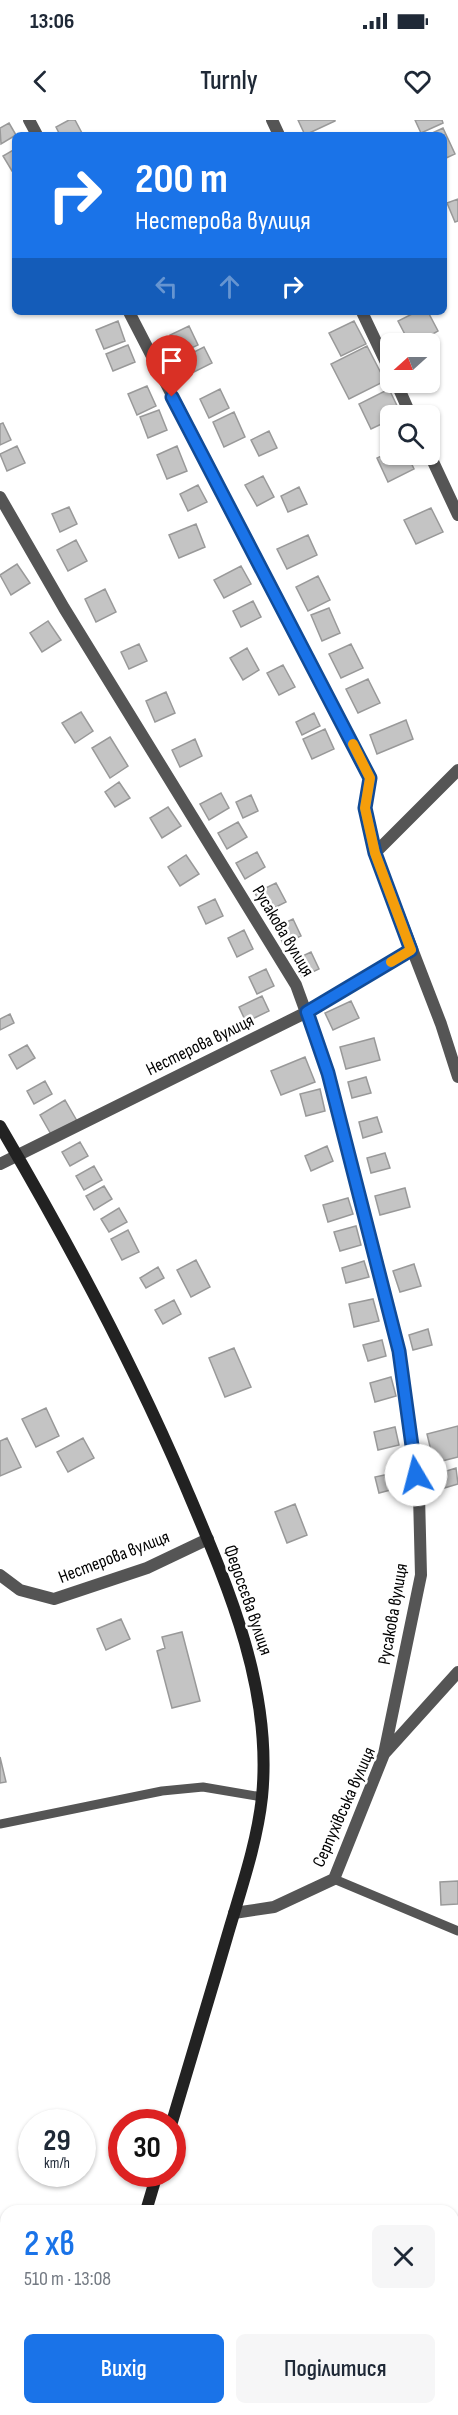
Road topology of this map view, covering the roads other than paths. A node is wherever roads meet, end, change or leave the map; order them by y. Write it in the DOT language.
graph roads {
  1 [pos="131,315"];
  2 [pos="363,315"];
  3 [pos="380,349"];
  4 [pos="435,465"];
  5 [pos="0,497"];
  6 [pos="458,515"];
  7 [pos="458,770"];
  8 [pos="375,853"];
  9 [pos="411,950"];
  10 [pos="307,1012"];
  11 [pos="458,1077"];
  12 [pos="0,1126"];
  13 [pos="18,1156"];
  14 [pos="0,1164"];
  15 [pos="208,1539"];
  16 [pos="0,1575"];
  17 [pos="458,1672"];
  18 [pos="384,1754"];
  19 [pos="262,1797"];
  20 [pos="0,1824"];
  21 [pos="334,1880"];
  22 [pos="234,1913"];
  23 [pos="458,1931"];
  24 [pos="176,2109"];
  25 [pos="153,2187"];
  26 [pos="148,2205"];
  1 -- 8 [label="street"];
  2 -- 3 [label="street"];
  4 -- 6 [label="street"];
  5 -- 10 [label="street, Русакова вулиця"];
  7 -- 8 [label="street"];
  8 -- 9 [label="street"];
  9 -- 10 [label="street, Нестерова вулиця"];
  9 -- 11 [label="street"];
  10 -- 13 [label="street, Нестерова вулиця"];
  10 -- 18 [label="street, Русакова вулиця"];
  12 -- 13 [label="main road, Федосєєва вулиця"];
  13 -- 14 [label="street, Нестерова вулиця"];
  13 -- 15 [label="main road, Федосєєва вулиця"];
  15 -- 16 [label="street, Нестерова вулиця"];
  15 -- 19 [label="main road, Федосєєва вулиця"];
  17 -- 18 [label="street, Серпухівська вулиця"];
  18 -- 21 [label="street, Серпухівська вулиця"];
  19 -- 20 [label="lane"];
  19 -- 22 [label="main road, Федосєєва вулиця"];
  21 -- 22 [label="street, Серпухівська вулиця"];
  21 -- 23 [label="lane"];
  22 -- 24 [label="main road, Федосєєва вулиця"];
  25 -- 26 [label="main road"];
}
